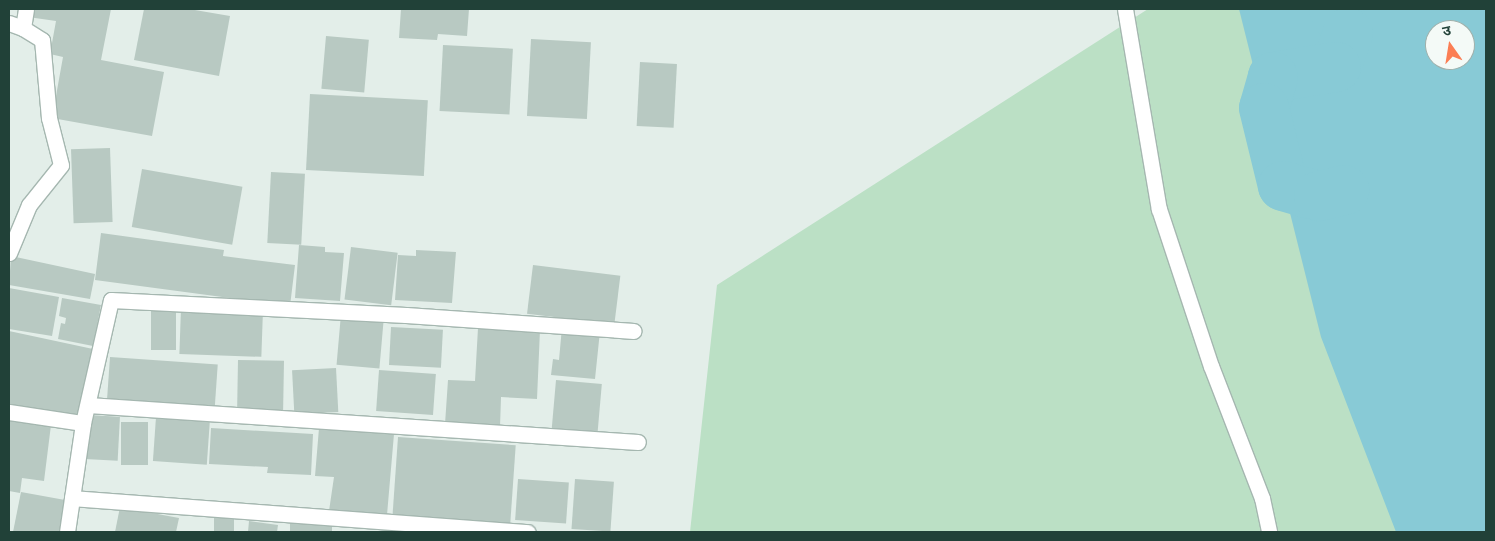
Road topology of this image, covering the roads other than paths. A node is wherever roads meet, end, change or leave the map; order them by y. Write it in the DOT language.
graph roads {
  1 [pos="26,9"];
  2 [pos="1126,9"];
  3 [pos="16,25"];
  4 [pos="9,253"];
  5 [pos="634,331"];
  6 [pos="88,404"];
  7 [pos="9,412"];
  8 [pos="83,423"];
  9 [pos="638,442"];
  10 [pos="72,498"];
  11 [pos="67,532"];
  12 [pos="528,532"];
  13 [pos="1269,532"];
  1 -- 3 [label="street"];
  2 -- 13 [label="street"];
  3 -- 4 [label="street"];
  5 -- 6 [label="street"];
  6 -- 8 [label="street"];
  6 -- 9 [label="street"];
  7 -- 8 [label="street"];
  8 -- 10 [label="street"];
  10 -- 11 [label="street"];
  10 -- 12 [label="street"];
}
